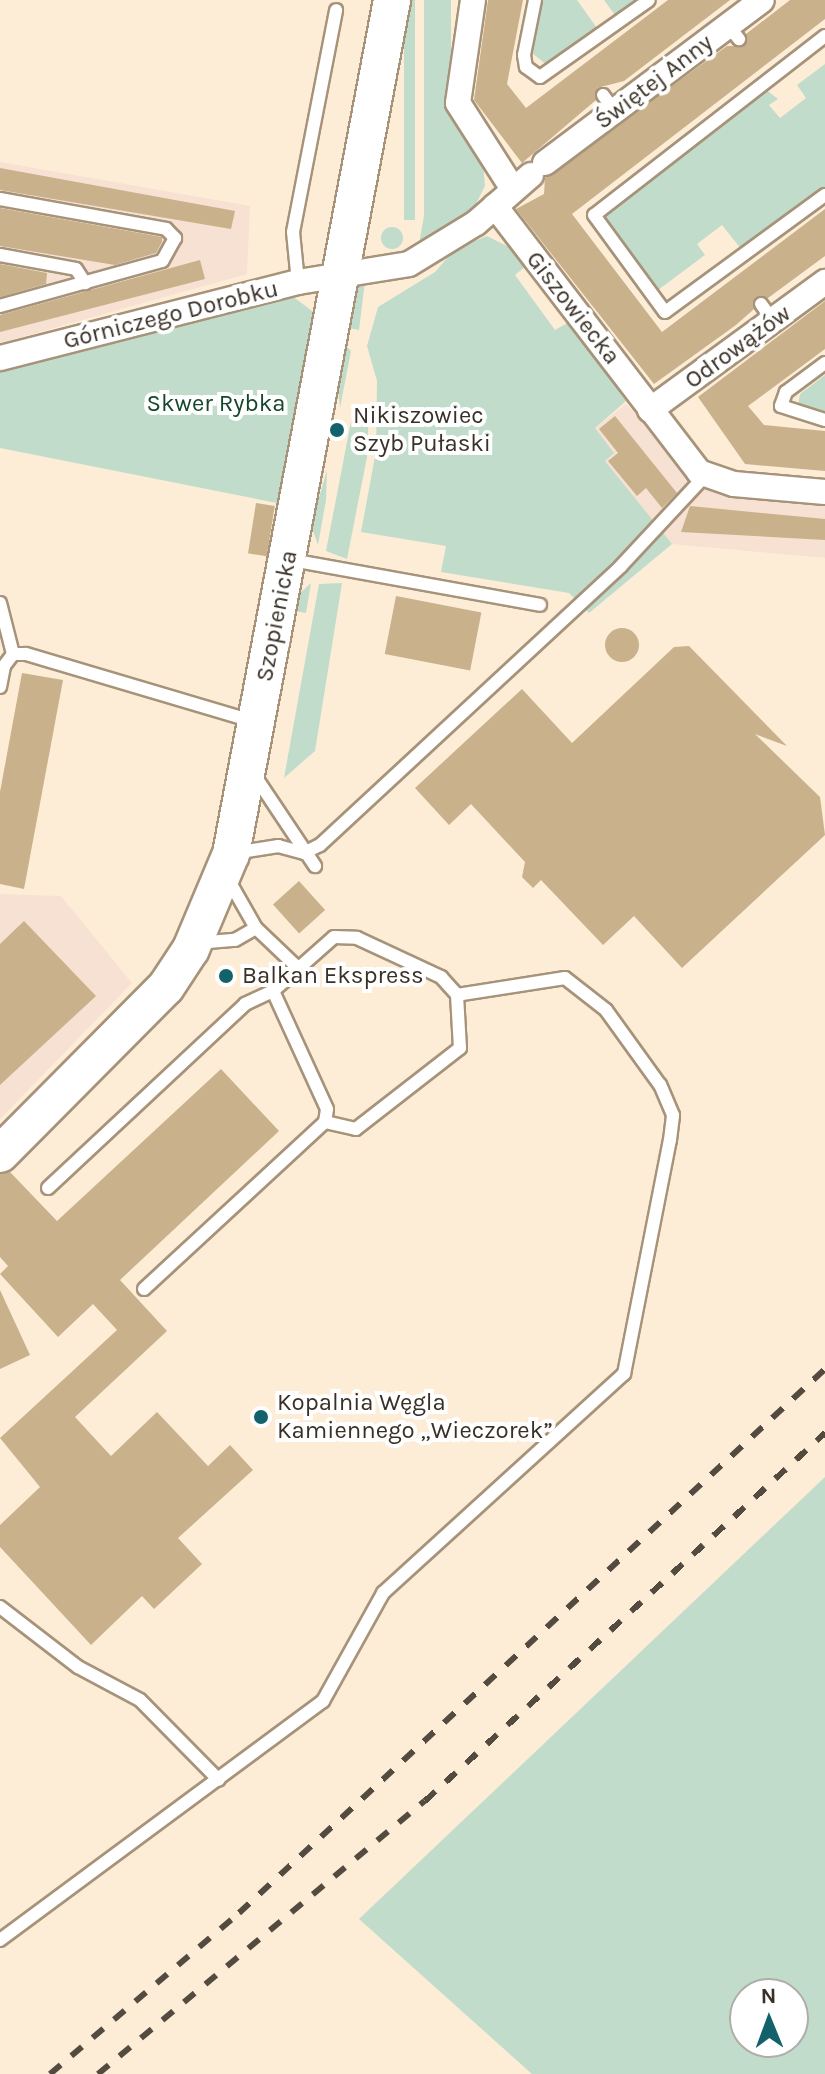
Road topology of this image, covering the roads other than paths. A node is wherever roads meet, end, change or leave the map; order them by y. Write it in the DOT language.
graph roads {
  1 [pos="392,0"];
  2 [pos="473,0"];
  3 [pos="533,0"];
  4 [pos="649,0"];
  5 [pos="762,0"];
  6 [pos="336,10"];
  7 [pos="825,36"];
  8 [pos="530,176"];
  9 [pos="825,195"];
  10 [pos="0,199"];
  11 [pos="495,206"];
  12 [pos="0,255"];
  13 [pos="343,273"];
  14 [pos="298,282"];
  15 [pos="825,282"];
  16 [pos="85,283"];
  17 [pos="642,284"];
  18 [pos="631,293"];
  19 [pos="0,306"];
  20 [pos="0,358"];
  21 [pos="821,362"];
  22 [pos="650,410"];
  23 [pos="825,420"];
  24 [pos="706,475"];
  25 [pos="825,492"];
  26 [pos="288,559"];
  27 [pos="0,603"];
  28 [pos="540,605"];
  29 [pos="13,654"];
  30 [pos="0,687"];
  31 [pos="258,722"];
  32 [pos="250,766"];
  33 [pos="304,853"];
  34 [pos="228,863"];
  35 [pos="315,866"];
  36 [pos="256,928"];
  37 [pos="194,943"];
  38 [pos="298,968"];
  39 [pos="273,991"];
  40 [pos="457,995"];
  41 [pos="325,1122"];
  42 [pos="0,1154"];
  43 [pos="48,1188"];
  44 [pos="144,1289"];
  45 [pos="0,1607"];
  46 [pos="219,1780"];
  47 [pos="0,1940"];
  1 -- 13 [label="street, Szopienicka"];
  2 -- 8 [label="street"];
  3 -- 4 [label="lane"];
  5 -- 8 [label="street, Świętej Anny"];
  6 -- 14 [label="lane"];
  7 -- 17 [label="lane"];
  8 -- 11 [label="street, Świętej Anny"];
  9 -- 17 [label="lane"];
  10 -- 16 [label="lane"];
  11 -- 13 [label="street, Świętej Anny"];
  11 -- 22 [label="street, Giszowiecka"];
  12 -- 16 [label="lane"];
  13 -- 14 [label="street, Górniczego Dorobku"];
  13 -- 26 [label="street, Szopienicka"];
  14 -- 20 [label="street, Górniczego Dorobku"];
  15 -- 22 [label="street, Odrowążów"];
  16 -- 19 [label="lane"];
  17 -- 18 [label="lane"];
  21 -- 23 [label="lane"];
  22 -- 24 [label="street, Giszowiecka"];
  24 -- 25 [label="street"];
  24 -- 33 [label="lane"];
  26 -- 28 [label="lane"];
  26 -- 31 [label="street, Szopienicka"];
  27 -- 29 [label="lane"];
  29 -- 30 [label="lane"];
  29 -- 31 [label="lane"];
  31 -- 32 [label="street, Szopienicka"];
  32 -- 33 [label="lane"];
  32 -- 34 [label="street, Szopienicka"];
  33 -- 34 [label="lane"];
  33 -- 35 [label="lane"];
  34 -- 36 [label="lane"];
  34 -- 37 [label="street, Szopienicka"];
  36 -- 37 [label="lane"];
  36 -- 38 [label="lane"];
  37 -- 42 [label="street, Szopienicka"];
  38 -- 39 [label="lane"];
  38 -- 40 [label="lane"];
  39 -- 41 [label="lane"];
  39 -- 43 [label="lane"];
  40 -- 41 [label="lane"];
  40 -- 46 [label="lane"];
  41 -- 44 [label="lane"];
  45 -- 46 [label="lane"];
  46 -- 47 [label="lane"];
}
